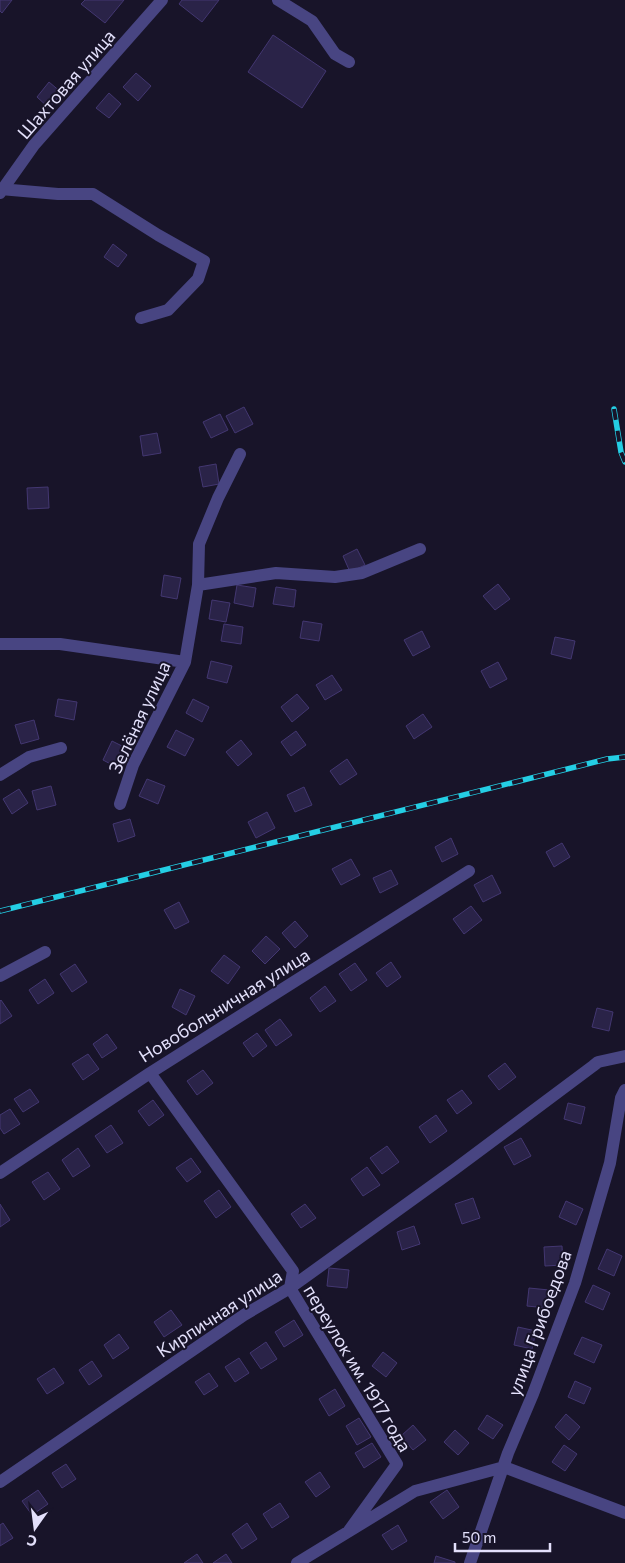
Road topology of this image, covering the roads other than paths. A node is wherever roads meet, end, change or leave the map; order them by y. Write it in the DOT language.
graph roads {
  1 [pos="162,0"];
  2 [pos="278,0"];
  3 [pos="349,62"];
  4 [pos="1,191"];
  5 [pos="141,318"];
  6 [pos="240,454"];
  7 [pos="420,549"];
  8 [pos="198,585"];
  9 [pos="0,644"];
  10 [pos="185,662"];
  11 [pos="61,748"];
  12 [pos="0,775"];
  13 [pos="120,804"];
  14 [pos="469,871"];
  15 [pos="45,952"];
  16 [pos="0,976"];
  17 [pos="625,1056"];
  18 [pos="150,1073"];
  19 [pos="625,1090"];
  20 [pos="0,1173"];
  21 [pos="290,1288"];
  22 [pos="504,1467"];
  23 [pos="0,1482"];
  24 [pos="625,1513"];
  25 [pos="348,1532"];
  26 [pos="297,1563"];
  27 [pos="470,1563"];
  1 -- 4 [label="street, Шахтовая улица"];
  2 -- 3 [label="street"];
  4 -- 5 [label="street"];
  6 -- 8 [label="street, Зелёная улица"];
  7 -- 8 [label="street"];
  8 -- 10 [label="street, Зелёная улица"];
  9 -- 10 [label="street"];
  10 -- 13 [label="street, Зелёная улица"];
  11 -- 12 [label="street"];
  14 -- 18 [label="street, Новобольничная улица"];
  15 -- 16 [label="street"];
  17 -- 21 [label="street, Кирпичная улица"];
  18 -- 20 [label="street, Новобольничная улица"];
  18 -- 21 [label="street, переулок им. 1917 года"];
  19 -- 22 [label="street, улица Грибоедова"];
  21 -- 23 [label="street, Кирпичная улица"];
  21 -- 25 [label="street, переулок им. 1917 года"];
  22 -- 24 [label="street"];
  22 -- 25 [label="street"];
  22 -- 27 [label="street, улица Грибоедова"];
  25 -- 26 [label="street"];
}
